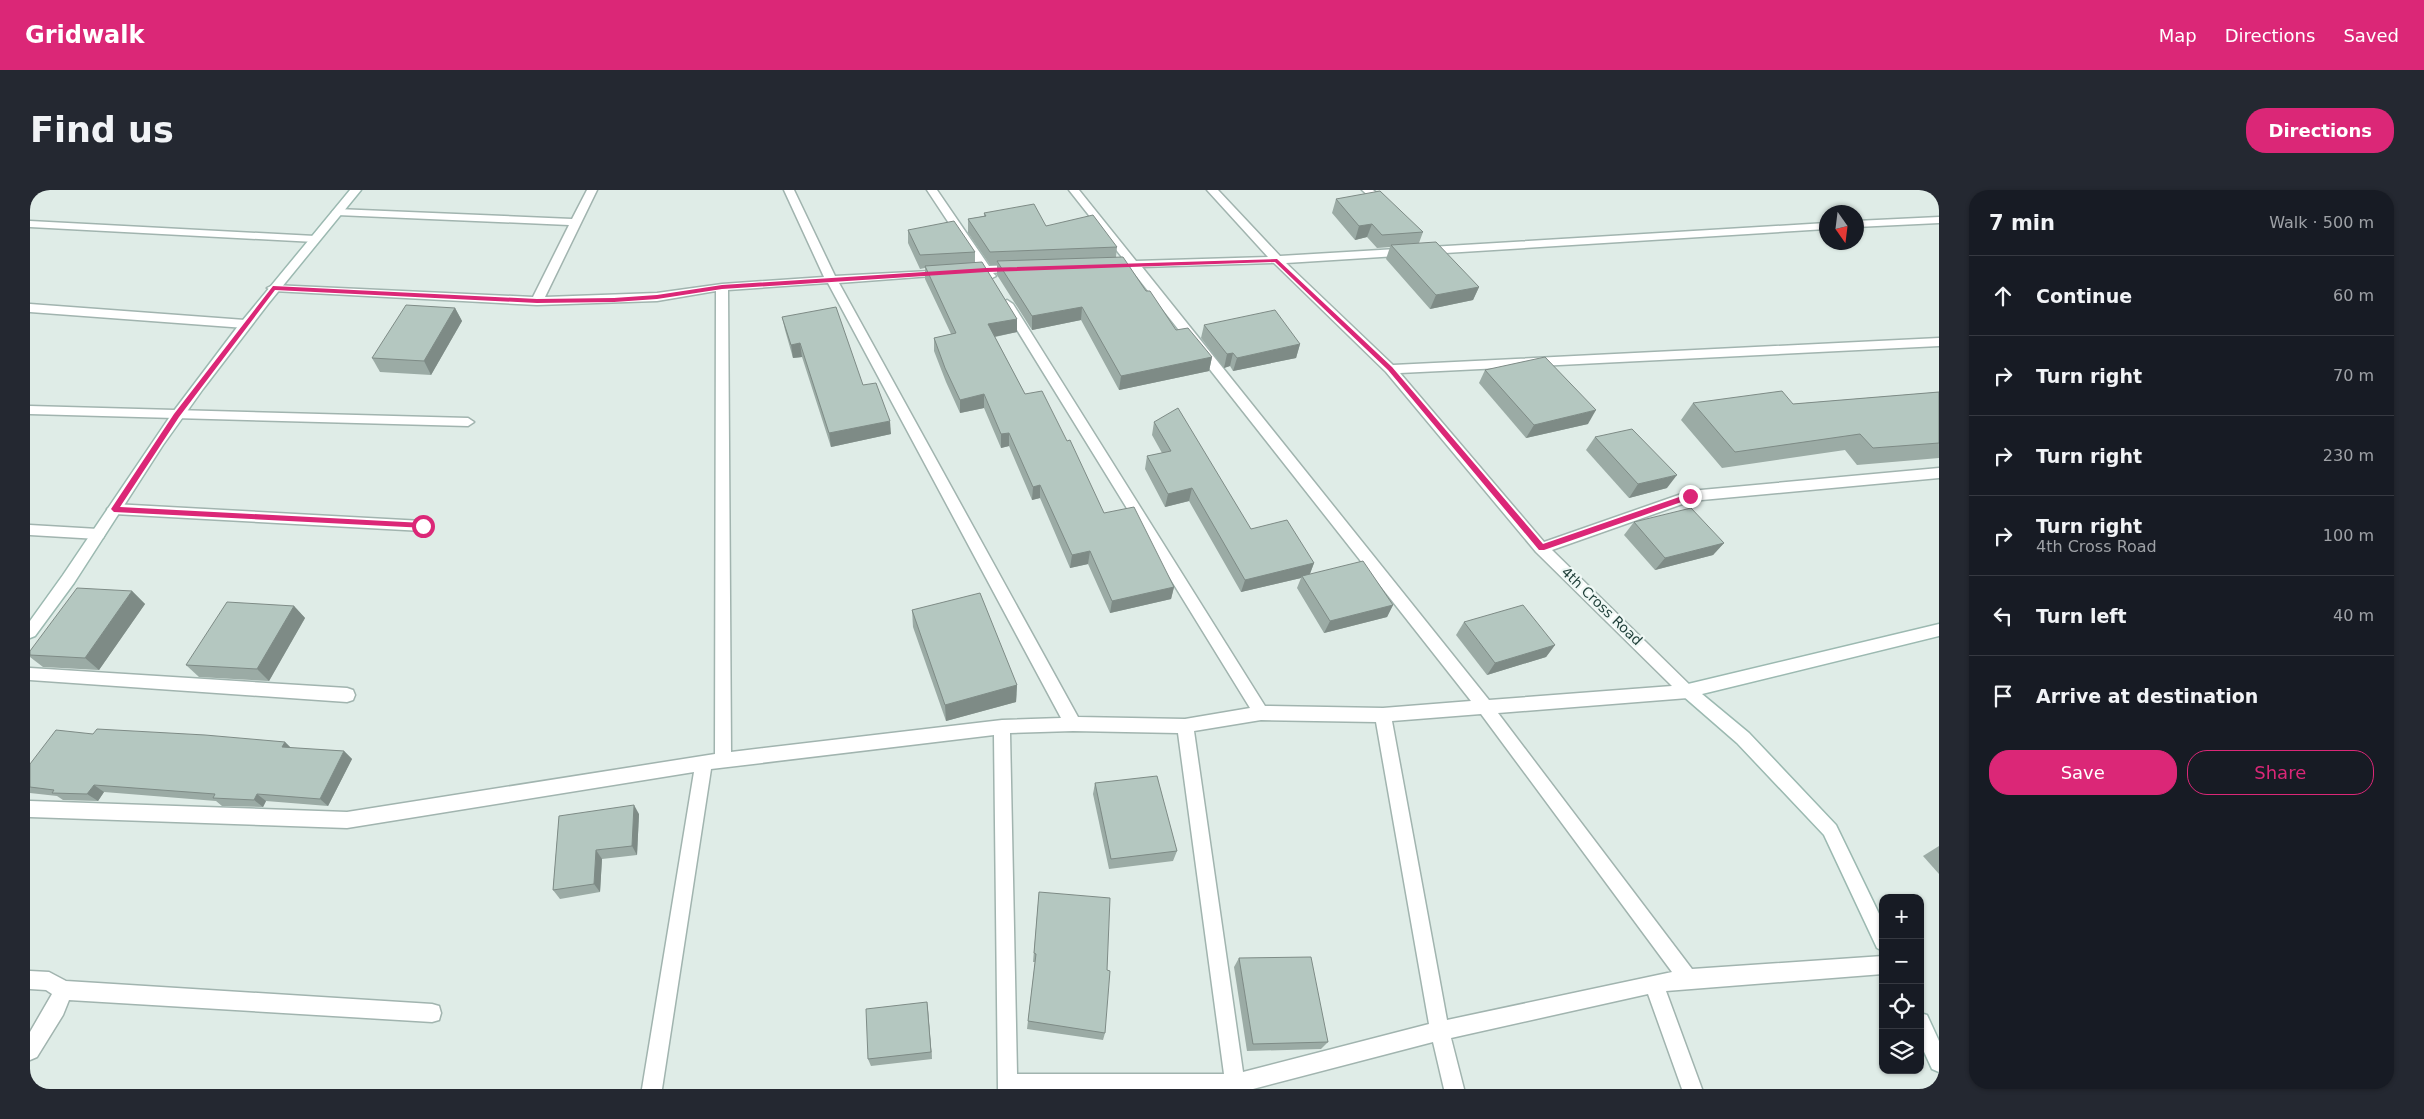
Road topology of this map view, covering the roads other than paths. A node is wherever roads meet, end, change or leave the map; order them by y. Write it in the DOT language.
graph roads {
  1 [pos="356,190"];
  2 [pos="592,190"];
  3 [pos="789,190"];
  4 [pos="932,190"];
  5 [pos="1074,190"];
  6 [pos="1212,190"];
  7 [pos="1367,190"];
  8 [pos="337,212"];
  9 [pos="1394,214"];
  10 [pos="1939,220"];
  11 [pos="577,222"];
  12 [pos="30,224"];
  13 [pos="1864,224"];
  14 [pos="1819,226"];
  15 [pos="1421,237"];
  16 [pos="315,239"];
  17 [pos="1435,249"];
  18 [pos="1277,260"];
  19 [pos="1132,264"];
  20 [pos="1093,265"];
  21 [pos="1025,268"];
  22 [pos="986,270"];
  23 [pos="832,279"];
  24 [pos="722,287"];
  25 [pos="273,288"];
  26 [pos="537,301"];
  27 [pos="30,308"];
  28 [pos="246,324"];
  29 [pos="1939,342"];
  30 [pos="1390,369"];
  31 [pos="30,410"];
  32 [pos="177,416"];
  33 [pos="468,422"];
  34 [pos="1939,473"];
  35 [pos="114,509"];
  36 [pos="423,526"];
  37 [pos="30,530"];
  38 [pos="98,534"];
  39 [pos="1541,548"];
  40 [pos="36,615"];
  41 [pos="1939,630"];
  42 [pos="30,632"];
  43 [pos="30,674"];
  44 [pos="1688,691"];
  45 [pos="347,694"];
  46 [pos="1485,706"];
  47 [pos="1262,712"];
  48 [pos="1383,715"];
  49 [pos="1073,724"];
  50 [pos="1002,726"];
  51 [pos="1186,726"];
  52 [pos="723,760"];
  53 [pos="704,762"];
  54 [pos="30,809"];
  55 [pos="1882,939"];
  56 [pos="1879,965"];
  57 [pos="1688,979"];
  58 [pos="30,980"];
  59 [pos="1654,984"];
  60 [pos="63,990"];
  61 [pos="432,1013"];
  62 [pos="1923,1029"];
  63 [pos="1440,1031"];
  64 [pos="30,1050"];
  65 [pos="1939,1062"];
  66 [pos="1008,1086"];
  67 [pos="1236,1086"];
  68 [pos="652,1089"];
  69 [pos="1454,1089"];
  70 [pos="1692,1089"];
  1 -- 8 [label="street"];
  2 -- 11 [label="street"];
  3 -- 23 [label="street"];
  4 -- 22 [label="street"];
  5 -- 19 [label="street"];
  6 -- 18 [label="street, 4th Cross Road"];
  7 -- 9 [label="street"];
  8 -- 11 [label="street"];
  8 -- 16 [label="street"];
  10 -- 13 [label="street"];
  11 -- 26 [label="street"];
  12 -- 16 [label="street"];
  14 -- 17 [label="street"];
  15 -- 17 [label="street"];
  16 -- 25 [label="street"];
  17 -- 18 [label="street"];
  18 -- 19 [label="street"];
  18 -- 30 [label="street, 4th Cross Road"];
  19 -- 20 [label="street"];
  19 -- 46 [label="street"];
  21 -- 22 [label="street"];
  22 -- 23 [label="street"];
  22 -- 47 [label="street"];
  23 -- 24 [label="street"];
  23 -- 49 [label="street"];
  24 -- 26 [label="street"];
  24 -- 52 [label="street"];
  25 -- 26 [label="street"];
  25 -- 28 [label="street"];
  27 -- 28 [label="street"];
  28 -- 32 [label="street"];
  29 -- 30 [label="street"];
  30 -- 39 [label="street, 4th Cross Road"];
  31 -- 32 [label="street"];
  32 -- 33 [label="street"];
  32 -- 35 [label="street"];
  34 -- 39 [label="street"];
  35 -- 36 [label="street"];
  35 -- 38 [label="street"];
  37 -- 38 [label="street"];
  38 -- 40 [label="street"];
  39 -- 44 [label="street, 4th Cross Road"];
  40 -- 42 [label="street"];
  41 -- 44 [label="street"];
  43 -- 45 [label="street"];
  44 -- 46 [label="street"];
  44 -- 55 [label="street, 4th Cross Road"];
  46 -- 48 [label="street"];
  46 -- 57 [label="street"];
  47 -- 48 [label="street"];
  47 -- 51 [label="street"];
  48 -- 63 [label="street"];
  49 -- 50 [label="street"];
  49 -- 51 [label="street"];
  50 -- 52 [label="street"];
  50 -- 66 [label="street"];
  51 -- 67 [label="street"];
  52 -- 53 [label="street"];
  53 -- 54 [label="street"];
  53 -- 68 [label="street"];
  56 -- 57 [label="street"];
  57 -- 59 [label="street"];
  58 -- 60 [label="street"];
  59 -- 63 [label="street"];
  59 -- 70 [label="street"];
  60 -- 61 [label="street"];
  60 -- 64 [label="street"];
  62 -- 65 [label="street"];
  63 -- 67 [label="street"];
  63 -- 69 [label="street"];
  66 -- 67 [label="street"];
}
